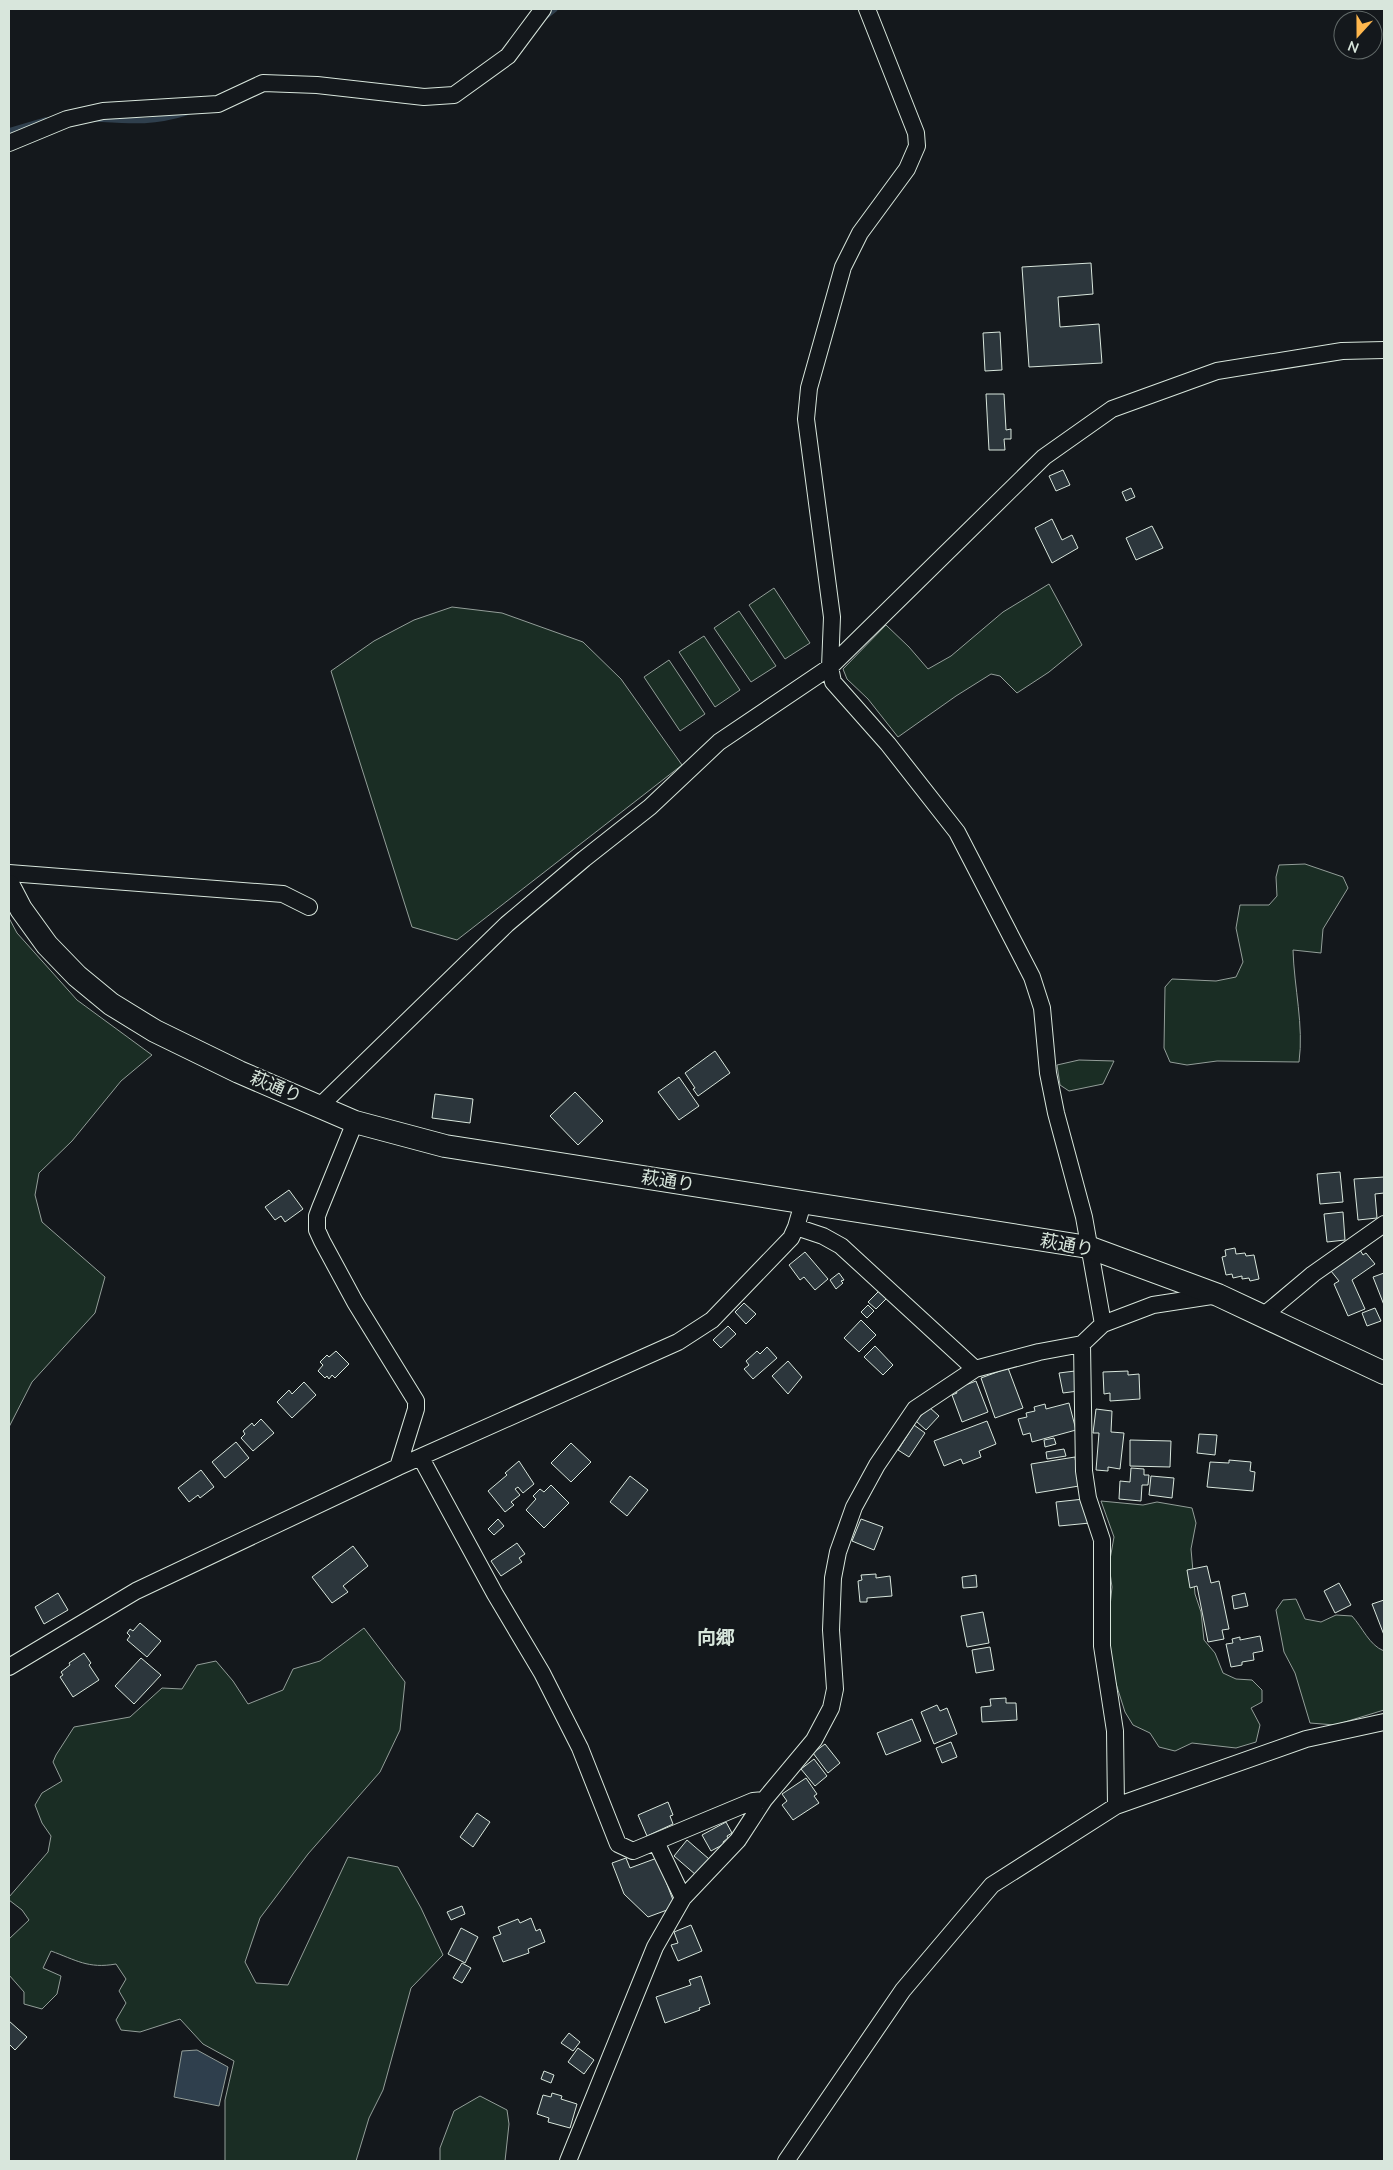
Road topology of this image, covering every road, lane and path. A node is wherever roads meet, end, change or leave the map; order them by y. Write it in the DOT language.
graph roads {
  1 [pos="543,9"];
  2 [pos="867,9"];
  3 [pos="9,143"];
  4 [pos="1384,350"];
  5 [pos="830,667"];
  6 [pos="9,873"];
  7 [pos="9,886"];
  8 [pos="309,907"];
  9 [pos="320,1106"];
  10 [pos="354,1122"];
  11 [pos="803,1203"];
  12 [pos="1384,1224"];
  13 [pos="796,1227"];
  14 [pos="1088,1247"];
  15 [pos="1218,1296"];
  16 [pos="1263,1316"];
  17 [pos="1103,1324"];
  18 [pos="1082,1344"];
  19 [pos="975,1369"];
  20 [pos="1384,1373"];
  21 [pos="421,1458"];
  22 [pos="398,1468"];
  23 [pos="9,1667"];
  24 [pos="1384,1722"];
  25 [pos="764,1800"];
  26 [pos="1116,1806"];
  27 [pos="656,1842"];
  28 [pos="683,1898"];
  29 [pos="568,2161"];
  30 [pos="786,2161"];
  1 -- 3 [label="street"];
  2 -- 5 [label="street"];
  4 -- 5 [label="street"];
  5 -- 9 [label="street"];
  5 -- 14 [label="street"];
  6 -- 8 [label="street"];
  7 -- 9 [label="street, 萩通り"];
  9 -- 10 [label="street, 萩通り"];
  10 -- 11 [label="street, 萩通り"];
  10 -- 22 [label="street"];
  11 -- 13 [label="street"];
  11 -- 14 [label="street, 萩通り"];
  12 -- 16 [label="street"];
  13 -- 19 [label="street"];
  13 -- 21 [label="street"];
  14 -- 15 [label="street, 萩通り"];
  14 -- 17 [label="street"];
  15 -- 16 [label="street, 萩通り"];
  15 -- 17 [label="street"];
  16 -- 20 [label="street, 萩通り"];
  17 -- 18 [label="street"];
  18 -- 19 [label="street"];
  18 -- 26 [label="street"];
  19 -- 25 [label="street"];
  21 -- 22 [label="street"];
  21 -- 27 [label="street"];
  22 -- 23 [label="street"];
  24 -- 26 [label="street"];
  25 -- 27 [label="street"];
  25 -- 28 [label="street"];
  26 -- 30 [label="street"];
  27 -- 28 [label="street"];
  28 -- 29 [label="street"];
}
